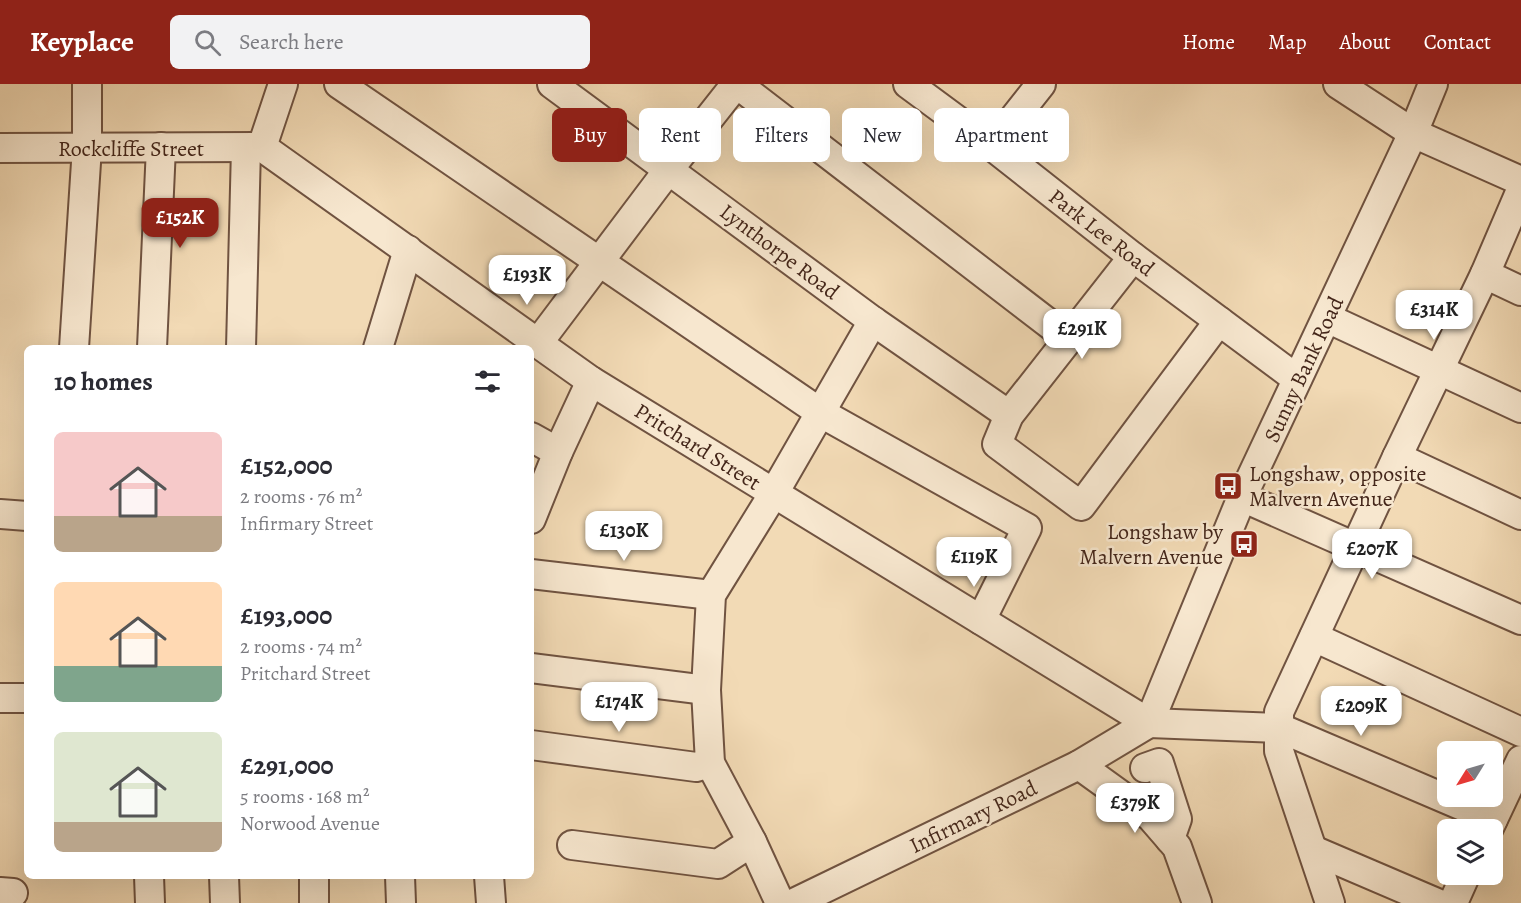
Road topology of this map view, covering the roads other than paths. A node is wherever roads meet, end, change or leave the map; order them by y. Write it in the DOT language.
graph roads {
  1 [pos="87,84"];
  2 [pos="283,84"];
  3 [pos="339,84"];
  4 [pos="552,84"];
  5 [pos="736,84"];
  6 [pos="908,84"];
  7 [pos="1041,84"];
  8 [pos="1338,84"];
  9 [pos="1433,84"];
  10 [pos="941,108"];
  11 [pos="1022,108"];
  12 [pos="1413,133"];
  13 [pos="87,147"];
  14 [pos="161,147"];
  15 [pos="0,148"];
  16 [pos="254,148"];
  17 [pos="1012,162"];
  18 [pos="669,169"];
  19 [pos="1521,181"];
  20 [pos="1521,190"];
  21 [pos="408,250"];
  22 [pos="1133,257"];
  23 [pos="600,261"];
  24 [pos="1485,274"];
  25 [pos="1521,291"];
  26 [pos="1327,318"];
  27 [pos="873,321"];
  28 [pos="1219,321"];
  29 [pos="1069,339"];
  30 [pos="538,343"];
  31 [pos="74,345"];
  32 [pos="152,345"];
  33 [pos="241,345"];
  34 [pos="382,345"];
  35 [pos="1439,369"];
  36 [pos="1297,379"];
  37 [pos="591,381"];
  38 [pos="1521,408"];
  39 [pos="821,413"];
  40 [pos="1010,415"];
  41 [pos="534,439"];
  42 [pos="558,452"];
  43 [pos="1397,457"];
  44 [pos="774,493"];
  45 [pos="1242,497"];
  46 [pos="534,512"];
  47 [pos="0,514"];
  48 [pos="1521,515"];
  49 [pos="24,516"];
  50 [pos="1356,547"];
  51 [pos="534,574"];
  52 [pos="711,595"];
  53 [pos="981,620"];
  54 [pos="1521,620"];
  55 [pos="1314,637"];
  56 [pos="534,668"];
  57 [pos="706,690"];
  58 [pos="0,698"];
  59 [pos="24,698"];
  60 [pos="1149,723"];
  61 [pos="1280,728"];
  62 [pos="1521,732"];
  63 [pos="534,745"];
  64 [pos="1521,760"];
  65 [pos="710,763"];
  66 [pos="1079,765"];
  67 [pos="1145,768"];
  68 [pos="1480,819"];
  69 [pos="1493,819"];
  70 [pos="1170,839"];
  71 [pos="752,842"];
  72 [pos="572,845"];
  73 [pos="1313,850"];
  74 [pos="149,879"];
  75 [pos="224,879"];
  76 [pos="314,879"];
  77 [pos="400,879"];
  78 [pos="489,879"];
  79 [pos="1461,885"];
  80 [pos="150,903"];
  81 [pos="225,903"];
  82 [pos="314,903"];
  83 [pos="402,903"];
  84 [pos="490,903"];
  85 [pos="780,903"];
  86 [pos="794,903"];
  87 [pos="1197,903"];
  88 [pos="1330,903"];
  89 [pos="1437,903"];
  90 [pos="1453,903"];
  1 -- 13 [label="street"];
  2 -- 16 [label="street"];
  3 -- 23 [label="street"];
  4 -- 18 [label="street, Lynthorpe Road"];
  5 -- 18 [label="street"];
  5 -- 29 [label="street"];
  6 -- 10 [label="street, Park Lee Road"];
  7 -- 11 [label="street"];
  8 -- 12 [label="street"];
  9 -- 12 [label="street, Sunny Bank Road"];
  12 -- 19 [label="street"];
  12 -- 26 [label="street, Sunny Bank Road"];
  13 -- 14 [label="street, Rockcliffe Street"];
  13 -- 15 [label="street, Rockcliffe Street"];
  13 -- 31 [label="street"];
  14 -- 16 [label="street, Rockcliffe Street"];
  14 -- 32 [label="street"];
  16 -- 21 [label="street, Pritchard Street"];
  16 -- 33 [label="street"];
  17 -- 22 [label="street, Park Lee Road"];
  18 -- 23 [label="street"];
  18 -- 27 [label="street, Lynthorpe Road"];
  20 -- 24 [label="street"];
  21 -- 30 [label="street, Pritchard Street"];
  21 -- 34 [label="street"];
  22 -- 28 [label="street, Park Lee Road"];
  22 -- 29 [label="street"];
  23 -- 30 [label="street"];
  23 -- 39 [label="street"];
  24 -- 25 [label="street"];
  24 -- 35 [label="street"];
  26 -- 35 [label="street"];
  26 -- 36 [label="street, Sunny Bank Road"];
  27 -- 39 [label="street"];
  27 -- 40 [label="street, Lynthorpe Road"];
  28 -- 36 [label="street, Park Lee Road"];
  28 -- 40 [label="street"];
  29 -- 40 [label="street"];
  30 -- 37 [label="street, Pritchard Street"];
  35 -- 38 [label="street"];
  35 -- 43 [label="street"];
  36 -- 45 [label="street, Sunny Bank Road"];
  37 -- 42 [label="street"];
  37 -- 44 [label="street, Pritchard Street"];
  39 -- 44 [label="street"];
  39 -- 53 [label="street"];
  41 -- 42 [label="street"];
  42 -- 46 [label="street"];
  43 -- 48 [label="street"];
  43 -- 50 [label="street"];
  44 -- 52 [label="street"];
  44 -- 53 [label="street, Pritchard Street"];
  45 -- 50 [label="street"];
  45 -- 60 [label="street, Sunny Bank Road"];
  47 -- 49 [label="street"];
  50 -- 54 [label="street"];
  50 -- 55 [label="street"];
  51 -- 52 [label="street"];
  52 -- 57 [label="street"];
  53 -- 60 [label="street, Pritchard Street"];
  55 -- 61 [label="street"];
  55 -- 62 [label="street"];
  56 -- 57 [label="street"];
  57 -- 65 [label="street"];
  58 -- 59 [label="street"];
  60 -- 61 [label="street"];
  60 -- 66 [label="street, Infirmary Road"];
  61 -- 68 [label="street"];
  61 -- 73 [label="street"];
  63 -- 65 [label="street"];
  64 -- 69 [label="street"];
  65 -- 71 [label="street"];
  66 -- 70 [label="street"];
  66 -- 86 [label="street, Infirmary Road"];
  67 -- 70 [label="street"];
  70 -- 87 [label="street"];
  71 -- 72 [label="street"];
  71 -- 85 [label="street"];
  73 -- 88 [label="street"];
  73 -- 89 [label="street"];
  74 -- 80 [label="street"];
  75 -- 81 [label="street"];
  76 -- 82 [label="street"];
  77 -- 83 [label="street"];
  78 -- 84 [label="street"];
  79 -- 90 [label="street"];
}
